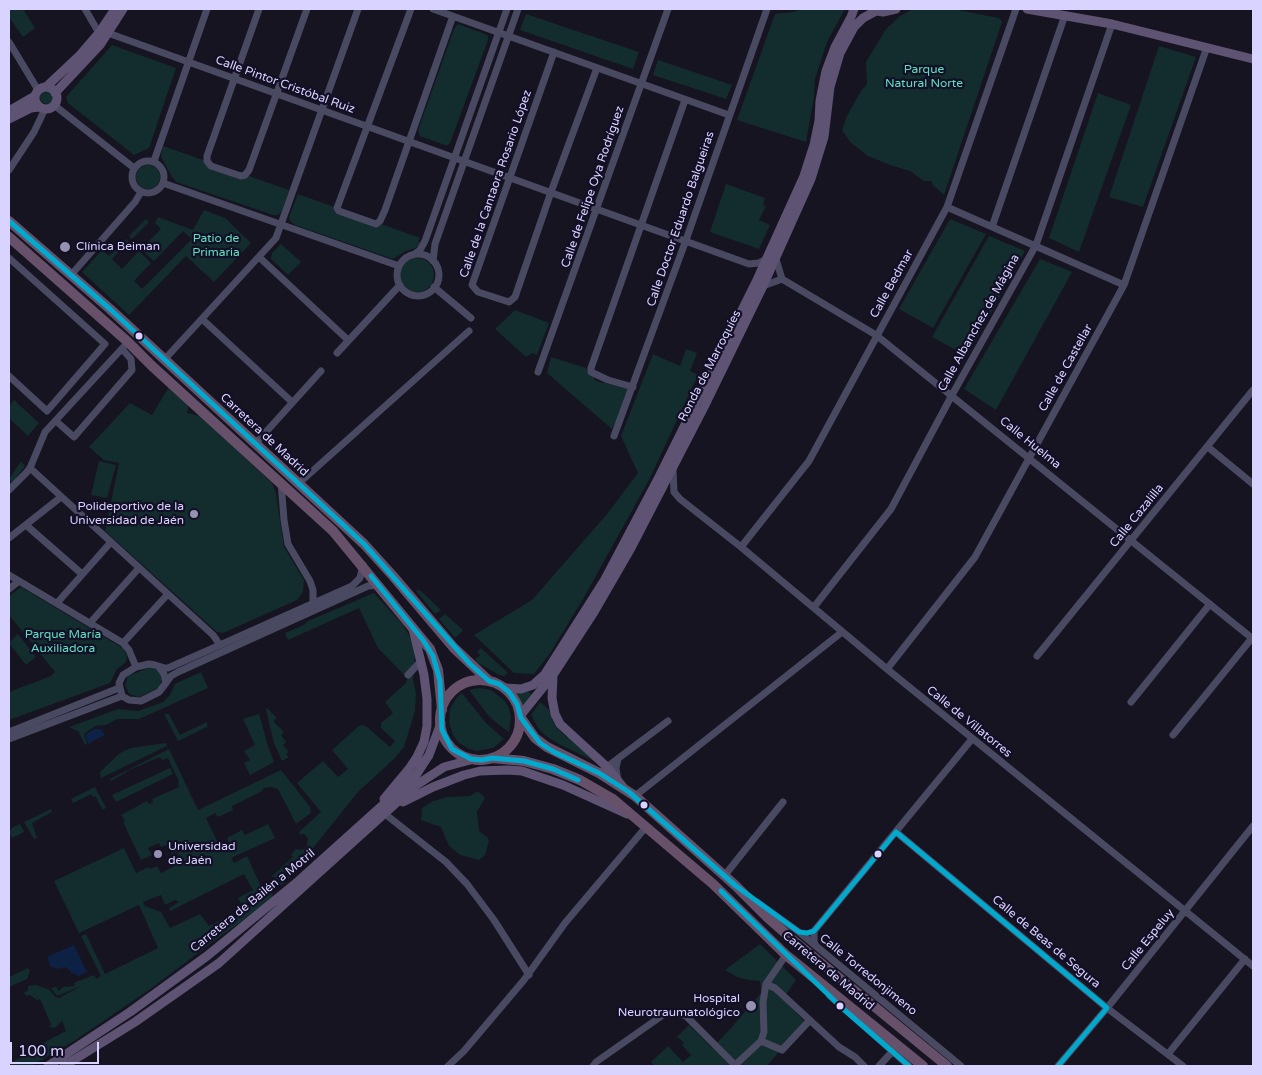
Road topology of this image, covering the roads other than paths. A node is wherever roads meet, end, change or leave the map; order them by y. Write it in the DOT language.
graph roads {
  1 [pos="85,9"];
  2 [pos="115,9"];
  3 [pos="123,9"];
  4 [pos="207,9"];
  5 [pos="260,9"];
  6 [pos="307,9"];
  7 [pos="358,9"];
  8 [pos="411,9"];
  9 [pos="434,9"];
  10 [pos="507,9"];
  11 [pos="518,9"];
  12 [pos="668,9"];
  13 [pos="767,9"];
  14 [pos="854,9"];
  15 [pos="896,9"];
  16 [pos="1016,9"];
  17 [pos="1027,9"];
  18 [pos="872,10"];
  19 [pos="1065,15"];
  20 [pos="453,16"];
  21 [pos="1112,24"];
  22 [pos="499,32"];
  23 [pos="104,33"];
  24 [pos="508,36"];
  25 [pos="9,42"];
  26 [pos="1207,47"];
  27 [pos="554,52"];
  28 [pos="1253,59"];
  29 [pos="188,62"];
  30 [pos="597,68"];
  31 [pos="234,78"];
  32 [pos="641,84"];
  33 [pos="40,91"];
  34 [pos="55,93"];
  35 [pos="276,94"];
  36 [pos="685,100"];
  37 [pos="54,105"];
  38 [pos="42,108"];
  39 [pos="321,110"];
  40 [pos="9,111"];
  41 [pos="729,115"];
  42 [pos="9,119"];
  43 [pos="366,126"];
  44 [pos="409,141"];
  45 [pos="455,157"];
  46 [pos="154,161"];
  47 [pos="464,161"];
  48 [pos="134,168"];
  49 [pos="9,170"];
  50 [pos="509,177"];
  51 [pos="163,183"];
  52 [pos="141,192"];
  53 [pos="551,192"];
  54 [pos="947,208"];
  55 [pos="598,209"];
  56 [pos="9,221"];
  57 [pos="282,224"];
  58 [pos="641,224"];
  59 [pos="992,226"];
  60 [pos="9,237"];
  61 [pos="686,240"];
  62 [pos="1036,245"];
  63 [pos="413,254"];
  64 [pos="259,257"];
  65 [pos="9,258"];
  66 [pos="771,259"];
  67 [pos="433,261"];
  68 [pos="749,264"];
  69 [pos="399,266"];
  70 [pos="70,275"];
  71 [pos="782,279"];
  72 [pos="760,284"];
  73 [pos="400,285"];
  74 [pos="1124,285"];
  75 [pos="434,287"];
  76 [pos="472,318"];
  77 [pos="202,319"];
  78 [pos="469,331"];
  79 [pos="876,335"];
  80 [pos="348,340"];
  81 [pos="125,345"];
  82 [pos="337,352"];
  83 [pos="164,360"];
  84 [pos="321,371"];
  85 [pos="538,372"];
  86 [pos="9,376"];
  87 [pos="632,387"];
  88 [pos="1253,390"];
  89 [pos="952,395"];
  90 [pos="292,402"];
  91 [pos="56,421"];
  92 [pos="614,436"];
  93 [pos="256,443"];
  94 [pos="1208,447"];
  95 [pos="1030,457"];
  96 [pos="30,468"];
  97 [pos="673,468"];
  98 [pos="281,482"];
  99 [pos="298,484"];
  100 [pos="1253,484"];
  101 [pos="9,490"];
  102 [pos="674,492"];
  103 [pos="61,497"];
  104 [pos="658,497"];
  105 [pos="26,525"];
  106 [pos="9,538"];
  107 [pos="1132,541"];
  108 [pos="110,542"];
  109 [pos="741,547"];
  110 [pos="363,565"];
  111 [pos="139,568"];
  112 [pos="82,574"];
  113 [pos="9,575"];
  114 [pos="19,581"];
  115 [pos="379,585"];
  116 [pos="9,589"];
  117 [pos="168,594"];
  118 [pos="56,603"];
  119 [pos="313,604"];
  120 [pos="1210,604"];
  121 [pos="814,608"];
  122 [pos="90,623"];
  123 [pos="411,624"];
  124 [pos="842,632"];
  125 [pos="1252,639"];
  126 [pos="124,643"];
  127 [pos="220,645"];
  128 [pos="1037,656"];
  129 [pos="421,661"];
  130 [pos="136,667"];
  131 [pos="159,667"];
  132 [pos="887,669"];
  133 [pos="424,675"];
  134 [pos="553,675"];
  135 [pos="489,681"];
  136 [pos="166,683"];
  137 [pos="119,688"];
  138 [pos="505,688"];
  139 [pos="122,696"];
  140 [pos="1131,702"];
  141 [pos="442,710"];
  142 [pos="520,717"];
  143 [pos="668,721"];
  144 [pos="440,723"];
  145 [pos="9,732"];
  146 [pos="1173,735"];
  147 [pos="9,739"];
  148 [pos="972,739"];
  149 [pos="492,758"];
  150 [pos="618,759"];
  151 [pos="474,760"];
  152 [pos="603,770"];
  153 [pos="621,784"];
  154 [pos="635,796"];
  155 [pos="783,802"];
  156 [pos="394,807"];
  157 [pos="385,814"];
  158 [pos="637,819"];
  159 [pos="368,820"];
  160 [pos="1253,826"];
  161 [pos="646,827"];
  162 [pos="896,832"];
  163 [pos="725,876"];
  164 [pos="736,886"];
  165 [pos="1186,911"];
  166 [pos="814,931"];
  167 [pos="798,932"];
  168 [pos="816,946"];
  169 [pos="786,955"];
  170 [pos="1246,959"];
  171 [pos="1253,966"];
  172 [pos="528,975"];
  173 [pos="811,976"];
  174 [pos="766,984"];
  175 [pos="1107,1008"];
  176 [pos="810,1020"];
  177 [pos="761,1041"];
  178 [pos="892,1052"];
  179 [pos="1168,1054"];
  180 [pos="48,1066"];
  181 [pos="64,1066"];
  182 [pos="448,1066"];
  183 [pos="593,1066"];
  184 [pos="735,1066"];
  185 [pos="864,1066"];
  186 [pos="880,1066"];
  187 [pos="909,1066"];
  188 [pos="923,1066"];
  189 [pos="947,1066"];
  190 [pos="961,1066"];
  191 [pos="1058,1066"];
  192 [pos="1183,1066"];
  1 -- 23 [label="street"];
  2 -- 23 [label="main road"];
  3 -- 23 [label="main road"];
  4 -- 29 [label="street"];
  5 -- 31 [label="street"];
  6 -- 35 [label="street"];
  7 -- 39 [label="street"];
  8 -- 43 [label="street"];
  9 -- 20 [label="street"];
  10 -- 22 [label="street"];
  11 -- 24 [label="street"];
  12 -- 32 [label="street, Calle de Felipe Oya Rodríguez"];
  13 -- 41 [label="street, Calle Doctor Eduardo Balgueiras"];
  14 -- 66 [label="main road, Ronda de Marroquíes"];
  15 -- 18 [label="main road"];
  16 -- 54 [label="street, Calle Bedmar"];
  17 -- 19 [label="main road"];
  18 -- 66 [label="main road, Ronda de Marroquíes"];
  19 -- 21 [label="main road"];
  19 -- 59 [label="street"];
  20 -- 22 [label="street"];
  20 -- 44 [label="street"];
  21 -- 26 [label="main road"];
  21 -- 62 [label="street, Calle Albanchez de Mágina"];
  22 -- 24 [label="street"];
  22 -- 45 [label="street"];
  23 -- 29 [label="street, Calle Pintor Cristóbal Ruiz"];
  23 -- 33 [label="main road"];
  23 -- 34 [label="main road"];
  24 -- 27 [label="street"];
  24 -- 47 [label="street"];
  25 -- 33 [label="street"];
  26 -- 28 [label="main road"];
  26 -- 74 [label="street, Calle de Castellar"];
  27 -- 30 [label="street"];
  27 -- 50 [label="street, Calle de la Cantaora Rosario López"];
  29 -- 31 [label="street, Calle Pintor Cristóbal Ruiz"];
  29 -- 46 [label="street"];
  30 -- 32 [label="street"];
  30 -- 53 [label="street"];
  31 -- 35 [label="street, Calle Pintor Cristóbal Ruiz"];
  31 -- 35 [label="street"];
  32 -- 36 [label="street"];
  32 -- 55 [label="street, Calle de Felipe Oya Rodríguez"];
  33 -- 34 [label="main road"];
  33 -- 38 [label="main road"];
  33 -- 40 [label="main road"];
  34 -- 37 [label="main road"];
  35 -- 39 [label="street, Calle Pintor Cristóbal Ruiz"];
  36 -- 41 [label="street"];
  36 -- 58 [label="street"];
  37 -- 38 [label="main road"];
  37 -- 48 [label="street"];
  38 -- 42 [label="main road"];
  38 -- 49 [label="street"];
  39 -- 43 [label="street, Calle Pintor Cristóbal Ruiz"];
  39 -- 57 [label="street"];
  41 -- 61 [label="street, Calle Doctor Eduardo Balgueiras"];
  43 -- 44 [label="street, Calle Pintor Cristóbal Ruiz"];
  43 -- 44 [label="street"];
  44 -- 45 [label="street, Calle Pintor Cristóbal Ruiz"];
  45 -- 47 [label="street, Calle Pintor Cristóbal Ruiz"];
  45 -- 63 [label="street"];
  46 -- 48 [label="street"];
  46 -- 51 [label="street"];
  47 -- 50 [label="street, Calle Pintor Cristóbal Ruiz"];
  47 -- 67 [label="street"];
  48 -- 52 [label="street"];
  50 -- 53 [label="street, Calle Pintor Cristóbal Ruiz"];
  50 -- 53 [label="street, Calle de la Cantaora Rosario López"];
  51 -- 52 [label="street"];
  51 -- 57 [label="street"];
  52 -- 70 [label="street"];
  53 -- 55 [label="street, Calle Pintor Cristóbal Ruiz"];
  54 -- 59 [label="street"];
  54 -- 79 [label="street, Calle Bedmar"];
  55 -- 58 [label="street, Calle Pintor Cristóbal Ruiz"];
  55 -- 85 [label="street, Calle de Felipe Oya Rodríguez"];
  56 -- 70 [label="highway, Carretera de Madrid"];
  57 -- 64 [label="street"];
  57 -- 69 [label="street"];
  58 -- 61 [label="street, Calle Pintor Cristóbal Ruiz"];
  58 -- 87 [label="street"];
  59 -- 62 [label="street"];
  60 -- 81 [label="highway, Carretera de Madrid"];
  61 -- 68 [label="street, Calle Pintor Cristóbal Ruiz"];
  61 -- 87 [label="street, Calle Doctor Eduardo Balgueiras"];
  62 -- 74 [label="street"];
  62 -- 89 [label="street, Calle Albanchez de Mágina"];
  63 -- 67 [label="street"];
  63 -- 69 [label="street"];
  64 -- 77 [label="street"];
  64 -- 80 [label="street"];
  65 -- 86 [label="street"];
  66 -- 68 [label="street"];
  66 -- 71 [label="street"];
  66 -- 72 [label="main road, Ronda de Marroquíes"];
  67 -- 75 [label="street"];
  68 -- 72 [label="street"];
  69 -- 73 [label="street"];
  70 -- 83 [label="highway, Carretera de Madrid"];
  71 -- 72 [label="street"];
  71 -- 79 [label="street, Calle Huelma"];
  72 -- 97 [label="main road, Ronda de Marroquíes"];
  72 -- 138 [label="main road, Ronda de Marroquíes"];
  73 -- 75 [label="street"];
  73 -- 80 [label="street"];
  74 -- 95 [label="street, Calle de Castellar"];
  75 -- 76 [label="street"];
  77 -- 83 [label="street"];
  77 -- 90 [label="street"];
  78 -- 99 [label="street"];
  79 -- 89 [label="street, Calle Huelma"];
  79 -- 109 [label="street, Calle Bedmar"];
  80 -- 82 [label="street"];
  81 -- 91 [label="street"];
  81 -- 91 [label="street"];
  81 -- 98 [label="highway, Carretera de Madrid"];
  83 -- 93 [label="highway, Carretera de Madrid"];
  84 -- 90 [label="street"];
  87 -- 92 [label="street, Calle Doctor Eduardo Balgueiras"];
  88 -- 94 [label="street, Calle Cazalilla"];
  89 -- 95 [label="street, Calle Huelma"];
  89 -- 121 [label="street, Calle Albanchez de Mágina"];
  90 -- 93 [label="street"];
  91 -- 96 [label="street"];
  93 -- 99 [label="highway, Carretera de Madrid"];
  94 -- 100 [label="street"];
  94 -- 107 [label="street, Calle Cazalilla"];
  95 -- 107 [label="street, Calle Huelma"];
  95 -- 132 [label="street, Calle de Castellar"];
  96 -- 101 [label="street"];
  96 -- 103 [label="street"];
  97 -- 102 [label="street"];
  97 -- 104 [label="main road, Ronda de Marroquíes"];
  98 -- 110 [label="highway, Carretera de Madrid"];
  98 -- 119 [label="street"];
  99 -- 135 [label="highway, Carretera de Madrid"];
  102 -- 104 [label="street"];
  102 -- 109 [label="street, Calle de Villatorres"];
  103 -- 105 [label="street"];
  103 -- 108 [label="street"];
  104 -- 134 [label="main road, Ronda de Marroquíes"];
  105 -- 106 [label="street"];
  105 -- 112 [label="street"];
  107 -- 120 [label="street, Calle Huelma"];
  107 -- 128 [label="street, Calle Cazalilla"];
  108 -- 111 [label="street"];
  108 -- 112 [label="street"];
  109 -- 121 [label="street, Calle de Villatorres"];
  110 -- 115 [label="highway, Carretera de Madrid"];
  110 -- 119 [label="street"];
  111 -- 117 [label="street"];
  111 -- 122 [label="street"];
  112 -- 118 [label="street"];
  113 -- 114 [label="street"];
  114 -- 116 [label="street"];
  114 -- 118 [label="street"];
  115 -- 123 [label="highway, Carretera de Madrid"];
  115 -- 136 [label="street"];
  117 -- 126 [label="street"];
  117 -- 127 [label="street"];
  118 -- 122 [label="street"];
  119 -- 127 [label="street"];
  120 -- 125 [label="street, Calle Huelma"];
  120 -- 140 [label="street"];
  121 -- 124 [label="street, Calle de Villatorres"];
  122 -- 126 [label="street"];
  123 -- 129 [label="main road"];
  123 -- 141 [label="highway, Carretera de Madrid"];
  124 -- 132 [label="street, Calle de Villatorres"];
  124 -- 154 [label="street"];
  125 -- 146 [label="street"];
  126 -- 130 [label="street"];
  127 -- 131 [label="street"];
  129 -- 133 [label="main road"];
  129 -- 133 [label="street"];
  130 -- 131 [label="street"];
  130 -- 137 [label="street"];
  131 -- 136 [label="street"];
  132 -- 148 [label="street, Calle de Villatorres"];
  133 -- 159 [label="main road"];
  134 -- 142 [label="main road, Ronda de Marroquíes"];
  134 -- 152 [label="main road"];
  135 -- 138 [label="highway"];
  135 -- 141 [label="highway"];
  136 -- 139 [label="street"];
  137 -- 139 [label="street"];
  137 -- 145 [label="street"];
  138 -- 142 [label="highway"];
  139 -- 147 [label="street"];
  141 -- 144 [label="highway"];
  142 -- 149 [label="highway"];
  142 -- 152 [label="highway"];
  143 -- 150 [label="street"];
  144 -- 151 [label="highway"];
  144 -- 159 [label="main road, Carretera de Bailén a Motril"];
  148 -- 162 [label="street"];
  148 -- 165 [label="street, Calle de Villatorres"];
  149 -- 151 [label="highway"];
  149 -- 158 [label="highway, Carretera de Madrid"];
  150 -- 152 [label="street"];
  150 -- 153 [label="street"];
  151 -- 156 [label="main road, Carretera de Bailén a Motril"];
  152 -- 153 [label="highway"];
  153 -- 154 [label="highway"];
  154 -- 163 [label="highway"];
  155 -- 163 [label="street"];
  156 -- 157 [label="main road, Carretera de Bailén a Motril"];
  156 -- 158 [label="main road"];
  157 -- 172 [label="street"];
  157 -- 181 [label="main road, Carretera de Bailén a Motril"];
  158 -- 161 [label="highway, Carretera de Madrid"];
  159 -- 180 [label="main road, Carretera de Bailén a Motril"];
  160 -- 165 [label="street, Calle Espeluy"];
  161 -- 169 [label="highway, Carretera de Madrid"];
  161 -- 172 [label="street"];
  162 -- 166 [label="street"];
  162 -- 175 [label="street, Calle de Beas de Segura"];
  163 -- 164 [label="highway"];
  164 -- 167 [label="street, Calle Torredonjimeno"];
  164 -- 189 [label="highway"];
  165 -- 170 [label="street, Calle de Villatorres"];
  165 -- 175 [label="street, Calle Espeluy"];
  166 -- 167 [label="street"];
  166 -- 168 [label="street"];
  167 -- 168 [label="street, Calle Torredonjimeno"];
  168 -- 190 [label="street, Calle Torredonjimeno"];
  169 -- 173 [label="highway, Carretera de Madrid"];
  169 -- 174 [label="street"];
  170 -- 171 [label="street, Calle de Villatorres"];
  170 -- 179 [label="street"];
  172 -- 182 [label="street"];
  173 -- 178 [label="street"];
  173 -- 188 [label="highway, Carretera de Madrid"];
  174 -- 176 [label="street"];
  174 -- 177 [label="street"];
  175 -- 179 [label="street, Calle de Beas de Segura"];
  175 -- 191 [label="street, Calle Espeluy"];
  176 -- 177 [label="street"];
  176 -- 185 [label="street"];
  177 -- 184 [label="street"];
  178 -- 186 [label="street"];
  178 -- 187 [label="street"];
  179 -- 192 [label="street, Calle de Beas de Segura"];
  183 -- 184 [label="street"];
}
